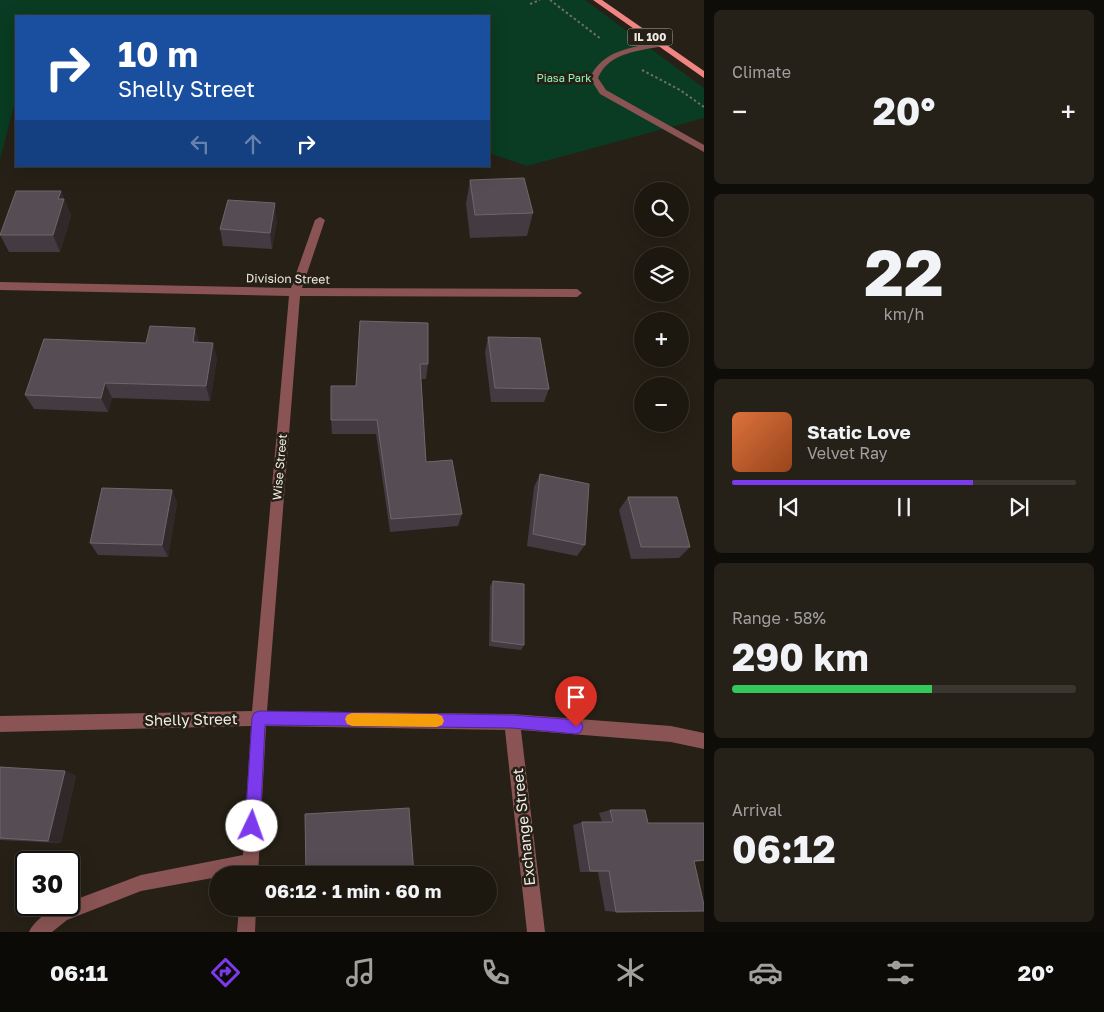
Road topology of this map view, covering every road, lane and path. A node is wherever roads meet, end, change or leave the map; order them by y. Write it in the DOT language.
graph roads {
  1 [pos="540,0"];
  2 [pos="597,0"];
  3 [pos="530,4"];
  4 [pos="660,44"];
  5 [pos="704,75"];
  6 [pos="704,148"];
  7 [pos="320,220"];
  8 [pos="0,286"];
  9 [pos="295,292"];
  10 [pos="577,293"];
  11 [pos="259,718"];
  12 [pos="512,722"];
  13 [pos="0,724"];
  14 [pos="704,741"];
  15 [pos="250,866"];
  16 [pos="209,874"];
  17 [pos="247,916"];
  18 [pos="38,932"];
  19 [pos="246,932"];
  20 [pos="536,932"];
  1 -- 3 [label="path"];
  2 -- 4 [label="main road, IL 100"];
  4 -- 5 [label="main road, IL 100"];
  4 -- 6 [label="street"];
  7 -- 9 [label="street, Wise Street"];
  8 -- 9 [label="street, Division Street"];
  9 -- 10 [label="street, Division Street"];
  9 -- 11 [label="street, Wise Street"];
  11 -- 12 [label="street, Shelly Street"];
  11 -- 13 [label="street, Shelly Street"];
  11 -- 15 [label="street, Wise Street"];
  12 -- 14 [label="street, Shelly Street"];
  12 -- 20 [label="street, Exchange Street"];
  16 -- 18 [label="street"];
  17 -- 19 [label="street"];
}
